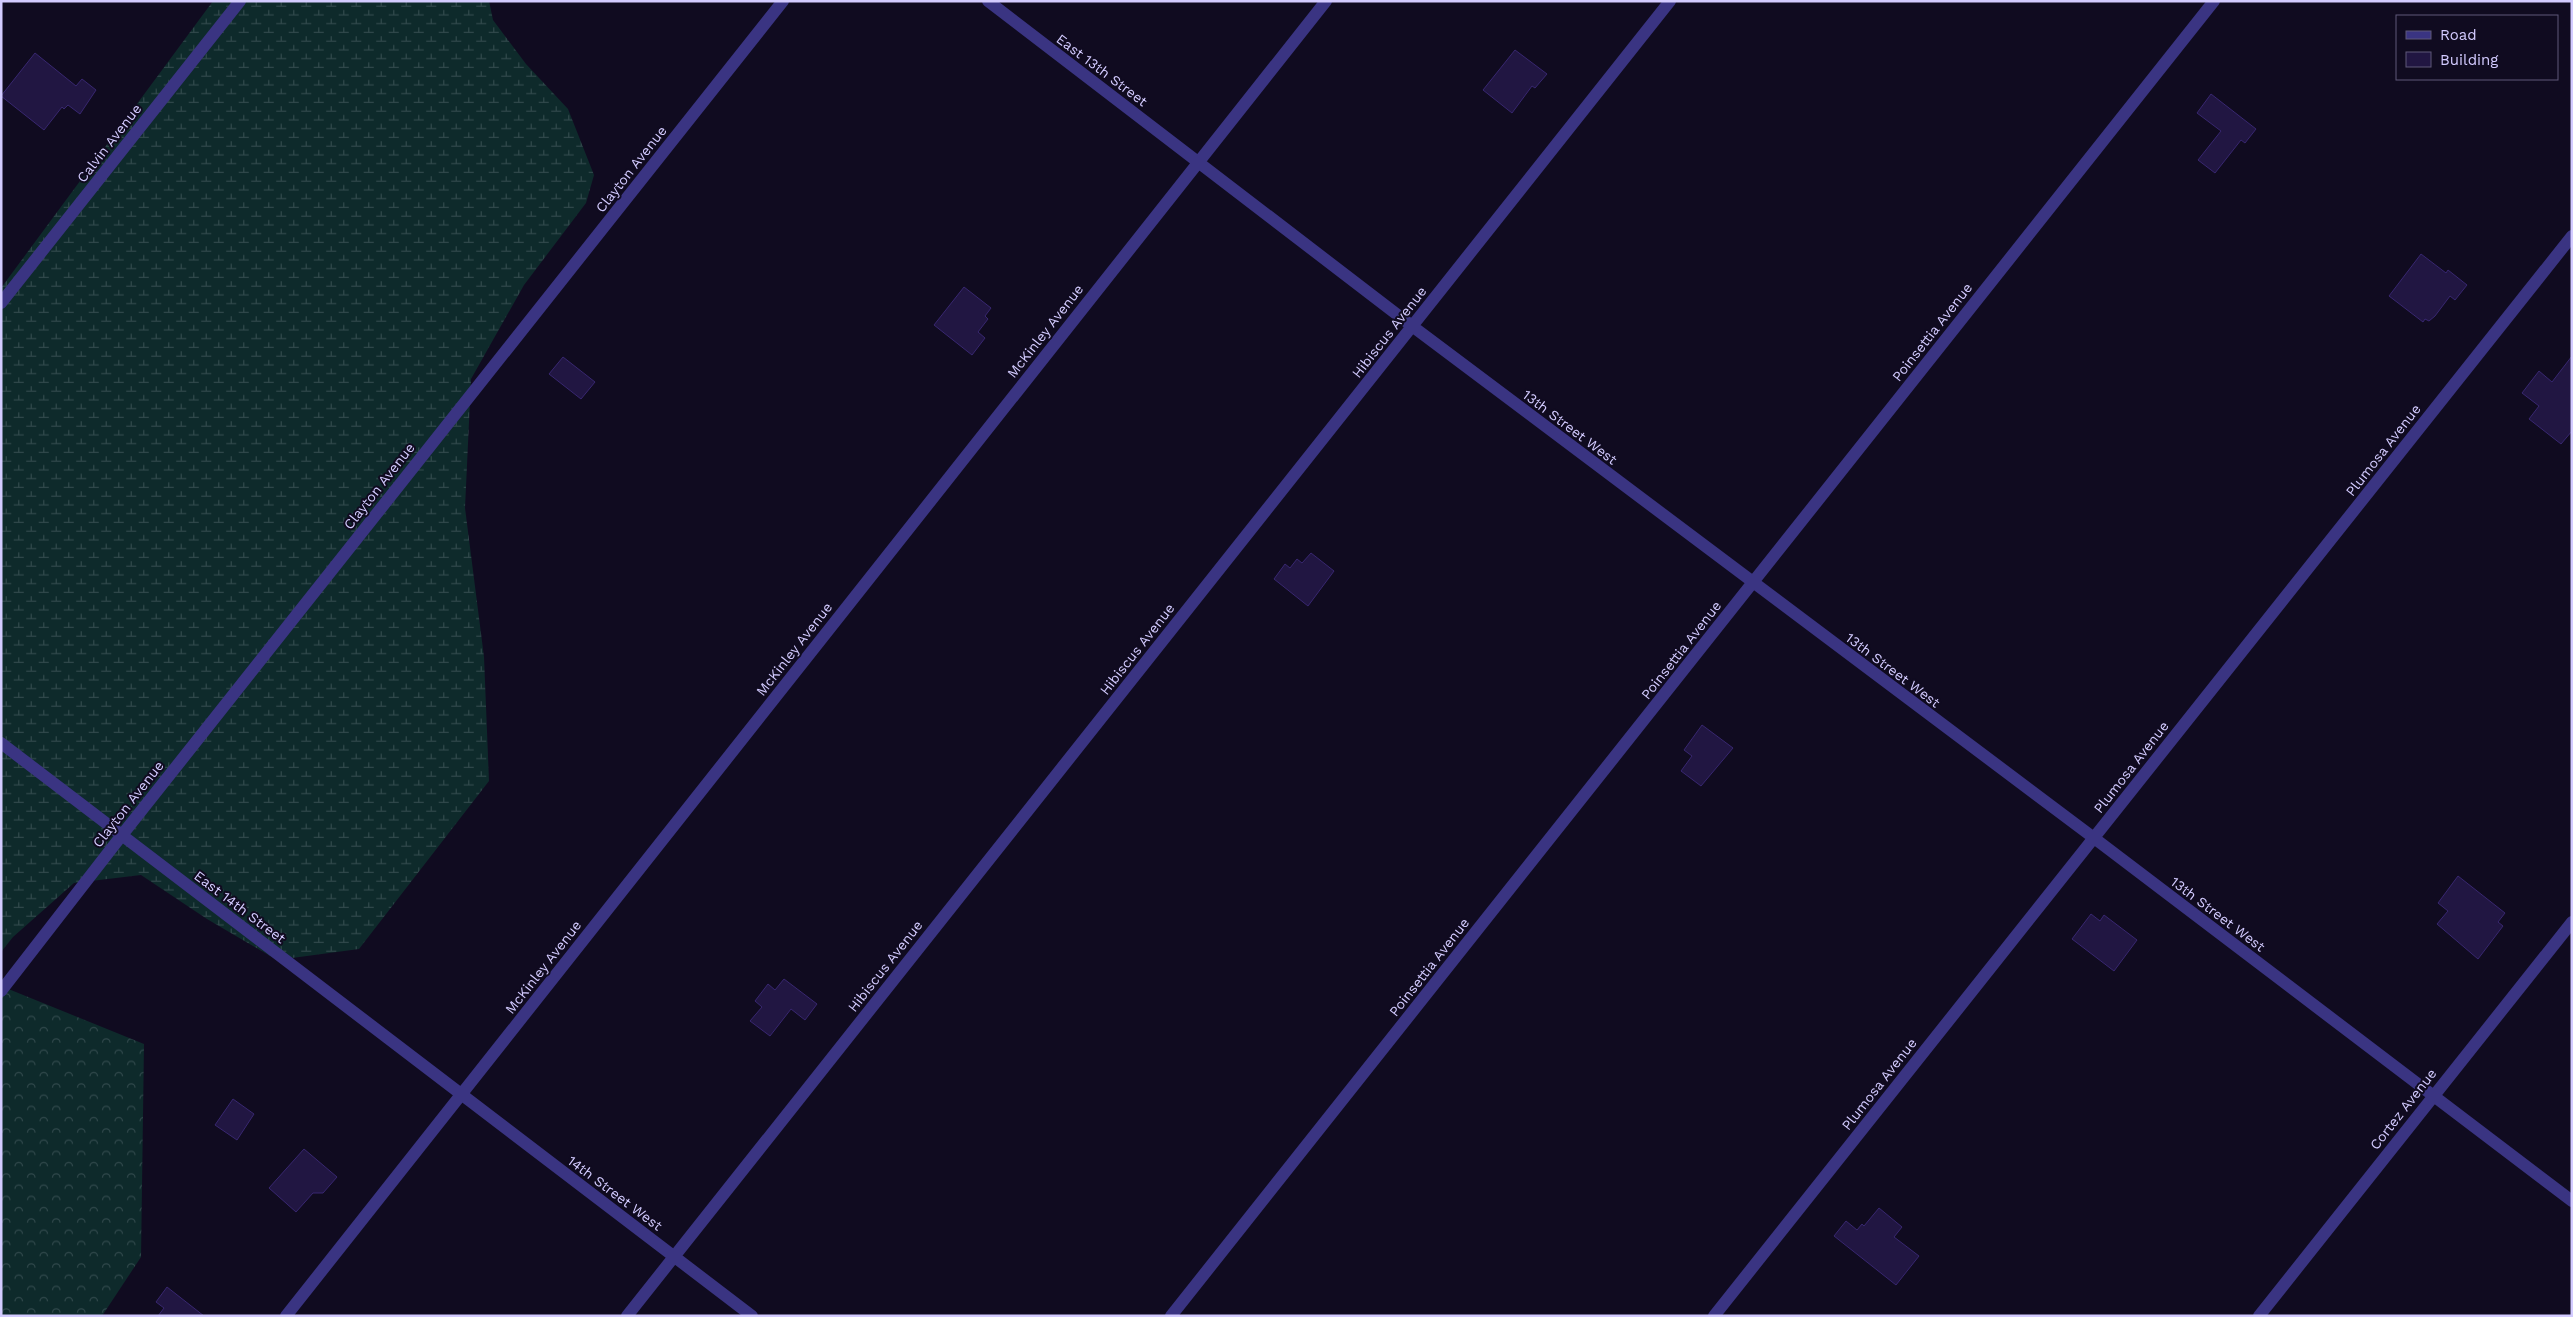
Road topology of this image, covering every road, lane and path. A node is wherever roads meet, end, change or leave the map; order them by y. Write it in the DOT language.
graph roads {
  1 [pos="240,1"];
  2 [pos="783,1"];
  3 [pos="988,1"];
  4 [pos="1326,1"];
  5 [pos="1670,1"];
  6 [pos="2214,1"];
  7 [pos="1199,162"];
  8 [pos="2572,236"];
  9 [pos="1,303"];
  10 [pos="1412,326"];
  11 [pos="1753,583"];
  12 [pos="1,743"];
  13 [pos="122,835"];
  14 [pos="2094,838"];
  15 [pos="2572,922"];
  16 [pos="1,991"];
  17 [pos="461,1095"];
  18 [pos="2433,1097"];
  19 [pos="2572,1201"];
  20 [pos="674,1257"];
  21 [pos="286,1316"];
  22 [pos="627,1316"];
  23 [pos="752,1316"];
  24 [pos="1171,1316"];
  25 [pos="1714,1316"];
  26 [pos="2258,1316"];
  1 -- 9 [label="street, Calvin Avenue"];
  2 -- 13 [label="street, Clayton Avenue"];
  3 -- 7 [label="street, East 13th Street"];
  4 -- 7 [label="street, McKinley Avenue"];
  5 -- 10 [label="street, Hibiscus Avenue"];
  6 -- 11 [label="street, Poinsettia Avenue"];
  7 -- 10 [label="street, 13th Street West"];
  7 -- 17 [label="street, McKinley Avenue"];
  8 -- 14 [label="street, Plumosa Avenue"];
  10 -- 11 [label="street, 13th Street West"];
  10 -- 20 [label="street, Hibiscus Avenue"];
  11 -- 14 [label="street, 13th Street West"];
  11 -- 24 [label="street, Poinsettia Avenue"];
  12 -- 13 [label="street, East 14th Street"];
  13 -- 16 [label="street, Clayton Avenue"];
  13 -- 17 [label="street, East 14th Street"];
  14 -- 18 [label="street, 13th Street West"];
  14 -- 25 [label="street, Plumosa Avenue"];
  15 -- 18 [label="street, Cortez Avenue"];
  17 -- 20 [label="street, 14th Street West"];
  17 -- 21 [label="street, McKinley Avenue"];
  18 -- 19 [label="street, 13th Street West"];
  18 -- 26 [label="street, Cortez Avenue"];
  20 -- 22 [label="street, Hibiscus Avenue"];
  20 -- 23 [label="street, 14th Street West"];
}
